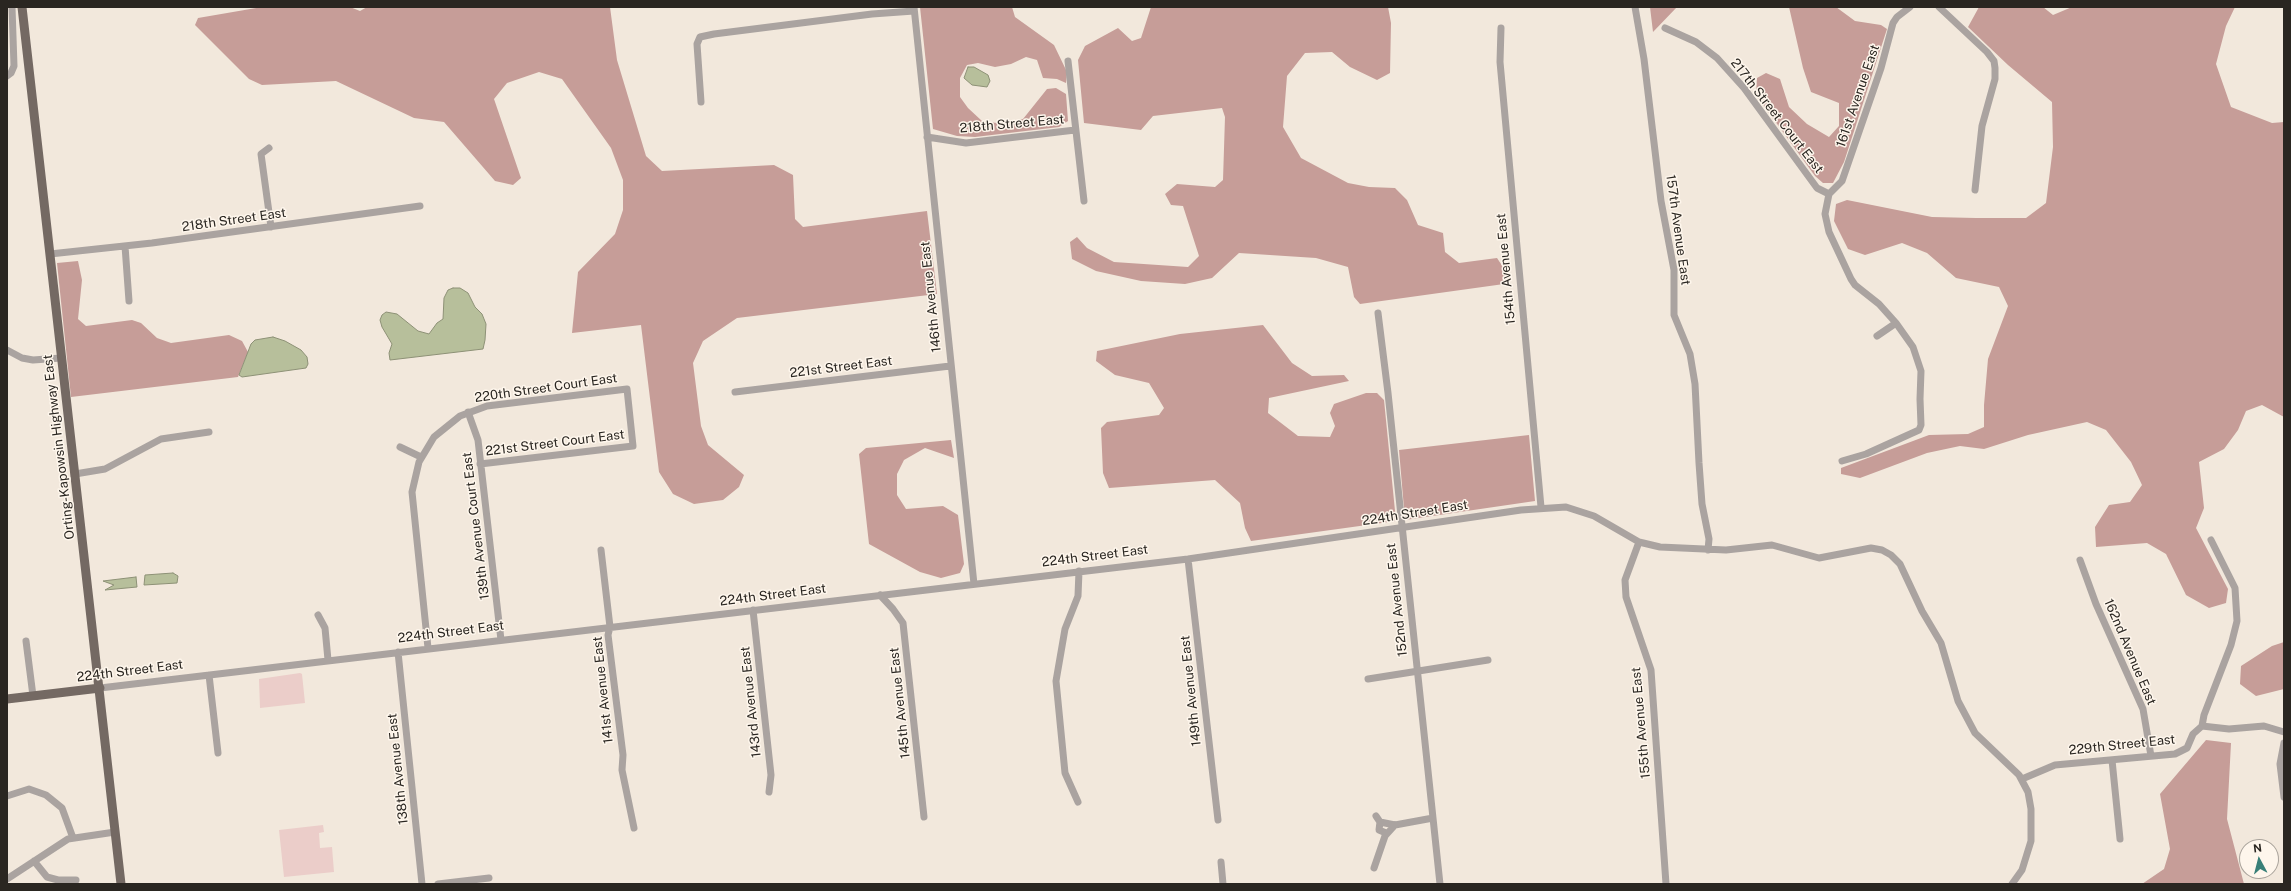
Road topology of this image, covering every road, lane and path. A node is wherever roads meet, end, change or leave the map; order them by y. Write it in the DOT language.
graph roads {
  1 [pos="12,7"];
  2 [pos="22,7"];
  3 [pos="1635,7"];
  4 [pos="1910,7"];
  5 [pos="1939,7"];
  6 [pos="914,9"];
  7 [pos="1501,28"];
  8 [pos="1665,28"];
  9 [pos="1068,61"];
  10 [pos="7,76"];
  11 [pos="701,102"];
  12 [pos="1075,130"];
  13 [pos="927,138"];
  14 [pos="269,148"];
  15 [pos="1975,190"];
  16 [pos="1828,194"];
  17 [pos="1084,201"];
  18 [pos="420,206"];
  19 [pos="271,227"];
  20 [pos="124,246"];
  21 [pos="50,254"];
  22 [pos="129,301"];
  23 [pos="1378,313"];
  24 [pos="1896,323"];
  25 [pos="1877,336"];
  26 [pos="7,350"];
  27 [pos="61,358"];
  28 [pos="950,366"];
  29 [pos="735,392"];
  30 [pos="468,412"];
  31 [pos="209,432"];
  32 [pos="633,446"];
  33 [pos="400,447"];
  34 [pos="421,457"];
  35 [pos="1842,461"];
  36 [pos="480,464"];
  37 [pos="75,474"];
  38 [pos="1541,508"];
  39 [pos="1401,528"];
  40 [pos="2211,540"];
  41 [pos="1639,542"];
  42 [pos="601,550"];
  43 [pos="1708,550"];
  44 [pos="1188,559"];
  45 [pos="2080,560"];
  46 [pos="1079,571"];
  47 [pos="974,584"];
  48 [pos="880,595"];
  49 [pos="753,610"];
  50 [pos="318,615"];
  51 [pos="610,627"];
  52 [pos="501,640"];
  53 [pos="26,641"];
  54 [pos="428,648"];
  55 [pos="398,652"];
  56 [pos="328,660"];
  57 [pos="1488,660"];
  58 [pos="1417,671"];
  59 [pos="209,675"];
  60 [pos="1368,679"];
  61 [pos="100,688"];
  62 [pos="33,696"];
  63 [pos="7,698"];
  64 [pos="2202,726"];
  65 [pos="2284,732"];
  66 [pos="2284,743"];
  67 [pos="218,753"];
  68 [pos="2151,756"];
  69 [pos="2112,760"];
  70 [pos="2022,779"];
  71 [pos="769,792"];
  72 [pos="7,796"];
  73 [pos="2284,797"];
  74 [pos="1078,802"];
  75 [pos="924,817"];
  76 [pos="1433,818"];
  77 [pos="1218,820"];
  78 [pos="1395,825"];
  79 [pos="634,828"];
  80 [pos="116,832"];
  81 [pos="1386,832"];
  82 [pos="73,838"];
  83 [pos="2120,839"];
  84 [pos="34,861"];
  85 [pos="1221,862"];
  86 [pos="1374,868"];
  87 [pos="489,878"];
  88 [pos="7,879"];
  89 [pos="76,880"];
  90 [pos="121,884"];
  91 [pos="422,884"];
  92 [pos="438,884"];
  93 [pos="1223,884"];
  94 [pos="1440,884"];
  95 [pos="1666,884"];
  96 [pos="2012,884"];
  1 -- 10 [label="street"];
  2 -- 21 [label="main road, Orting-Kapowsin Highway East"];
  3 -- 43 [label="street, 157th Avenue East"];
  4 -- 16 [label="street, 161st Avenue East"];
  5 -- 15 [label="street"];
  6 -- 11 [label="street"];
  6 -- 13 [label="street, 146th Avenue East"];
  7 -- 38 [label="street, 154th Avenue East"];
  8 -- 16 [label="street, 217th Street Court East"];
  9 -- 12 [label="street"];
  12 -- 13 [label="street, 218th Street East"];
  12 -- 17 [label="street"];
  13 -- 28 [label="street, 146th Avenue East"];
  14 -- 19 [label="street"];
  16 -- 24 [label="street"];
  18 -- 19 [label="street, 218th Street East"];
  19 -- 20 [label="street, 218th Street East"];
  20 -- 21 [label="street, 218th Street East"];
  20 -- 22 [label="street"];
  21 -- 27 [label="main road, Orting-Kapowsin Highway East"];
  23 -- 39 [label="street, 152nd Avenue East"];
  24 -- 25 [label="street"];
  24 -- 35 [label="street"];
  26 -- 27 [label="street"];
  27 -- 37 [label="main road, Orting-Kapowsin Highway East"];
  28 -- 29 [label="street, 221st Street East"];
  28 -- 47 [label="street, 146th Avenue East"];
  30 -- 32 [label="street, 220th Street Court East"];
  30 -- 34 [label="street, 220th Street Court East"];
  30 -- 36 [label="street, 139th Avenue Court East"];
  31 -- 37 [label="street"];
  32 -- 36 [label="street, 221st Street Court East"];
  33 -- 34 [label="street"];
  34 -- 54 [label="street, 220th Street Court East"];
  36 -- 52 [label="street, 139th Avenue Court East"];
  37 -- 61 [label="main road, Orting-Kapowsin Highway East"];
  38 -- 39 [label="street, 224th Street East"];
  38 -- 41 [label="street, 224th Street East"];
  39 -- 44 [label="street, 224th Street East"];
  39 -- 58 [label="street, 152nd Avenue East"];
  40 -- 64 [label="street"];
  41 -- 43 [label="street, 224th Street East"];
  41 -- 95 [label="street, 155th Avenue East"];
  42 -- 51 [label="street, 141st Avenue East"];
  43 -- 70 [label="street, 224th Street East"];
  44 -- 46 [label="street, 224th Street East"];
  44 -- 77 [label="street, 149th Avenue East"];
  45 -- 68 [label="street, 162nd Avenue East"];
  46 -- 47 [label="street, 224th Street East"];
  46 -- 74 [label="street"];
  47 -- 48 [label="street, 224th Street East"];
  48 -- 49 [label="street, 224th Street East"];
  48 -- 75 [label="street, 145th Avenue East"];
  49 -- 51 [label="street, 224th Street East"];
  49 -- 71 [label="street, 143rd Avenue East"];
  50 -- 56 [label="street"];
  51 -- 52 [label="street, 224th Street East"];
  51 -- 79 [label="street, 141st Avenue East"];
  52 -- 54 [label="street, 224th Street East"];
  53 -- 62 [label="street"];
  54 -- 55 [label="street, 224th Street East"];
  55 -- 56 [label="street, 224th Street East"];
  55 -- 91 [label="street, 138th Avenue East"];
  56 -- 59 [label="street, 224th Street East"];
  57 -- 58 [label="street"];
  58 -- 60 [label="street"];
  58 -- 76 [label="street, 152nd Avenue East"];
  59 -- 61 [label="street, 224th Street East"];
  59 -- 67 [label="street"];
  61 -- 62 [label="main road, 224th Street East"];
  61 -- 80 [label="main road, Orting-Kapowsin Highway East"];
  62 -- 63 [label="main road, 224th Street East"];
  64 -- 65 [label="street"];
  64 -- 68 [label="street, 229th Street East"];
  66 -- 73 [label="street"];
  68 -- 69 [label="street, 229th Street East"];
  69 -- 70 [label="street, 229th Street East"];
  69 -- 83 [label="street"];
  70 -- 96 [label="street"];
  72 -- 82 [label="street"];
  76 -- 78 [label="street"];
  76 -- 94 [label="street, 152nd Avenue East"];
  78 -- 81 [label="street"];
  78 -- 81 [label="street"];
  80 -- 82 [label="street"];
  80 -- 90 [label="main road, Orting-Kapowsin Highway East"];
  81 -- 86 [label="street"];
  82 -- 84 [label="street"];
  84 -- 88 [label="street"];
  84 -- 89 [label="street"];
  85 -- 93 [label="street"];
  87 -- 92 [label="street"];
}
